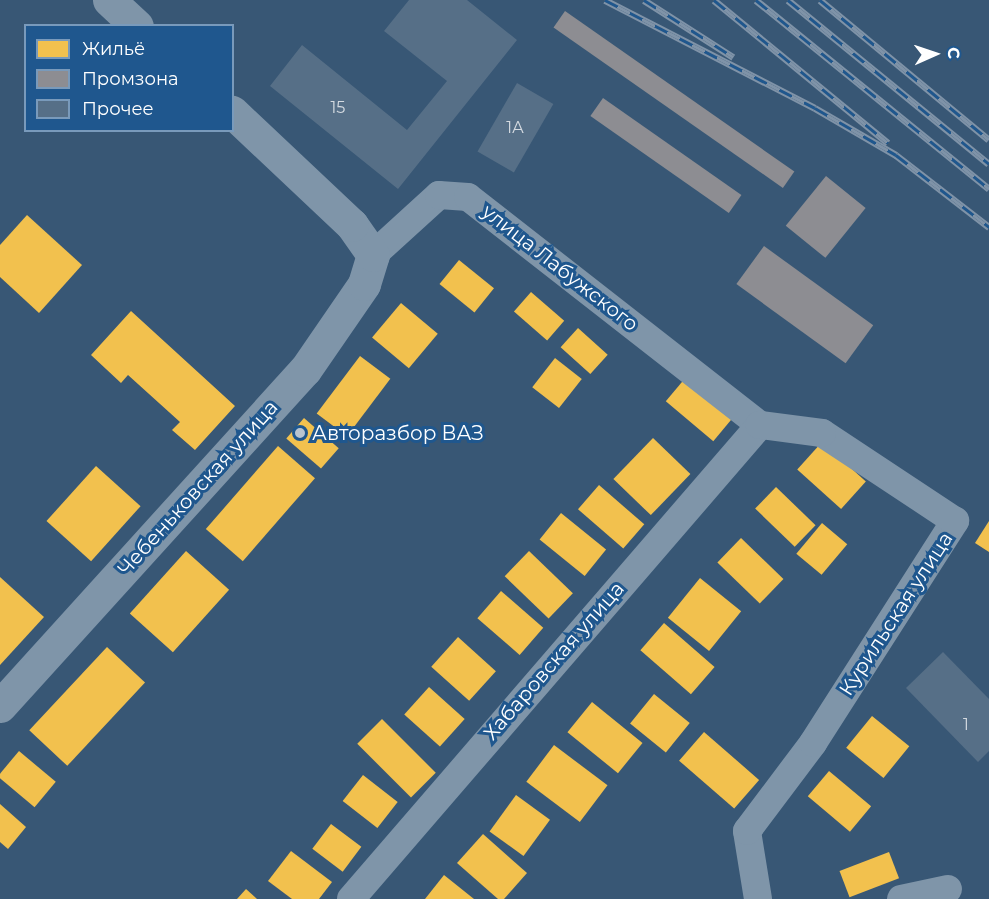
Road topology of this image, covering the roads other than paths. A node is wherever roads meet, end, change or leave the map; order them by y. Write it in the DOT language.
graph roads {
  1 [pos="109,0"];
  2 [pos="135,24"];
  3 [pos="234,114"];
  4 [pos="373,255"];
  5 [pos="760,425"];
  6 [pos="0,706"];
  7 [pos="948,888"];
  8 [pos="351,899"];
  9 [pos="758,899"];
  10 [pos="901,899"];
  1 -- 2 [label="street"];
  3 -- 4 [label="street"];
  4 -- 5 [label="street, улица Лабужского"];
  4 -- 6 [label="street, Чебеньковская улица"];
  5 -- 8 [label="street, Хабаровская улица"];
  5 -- 9 [label="street, Курильская улица"];
  7 -- 10 [label="street"];
}
